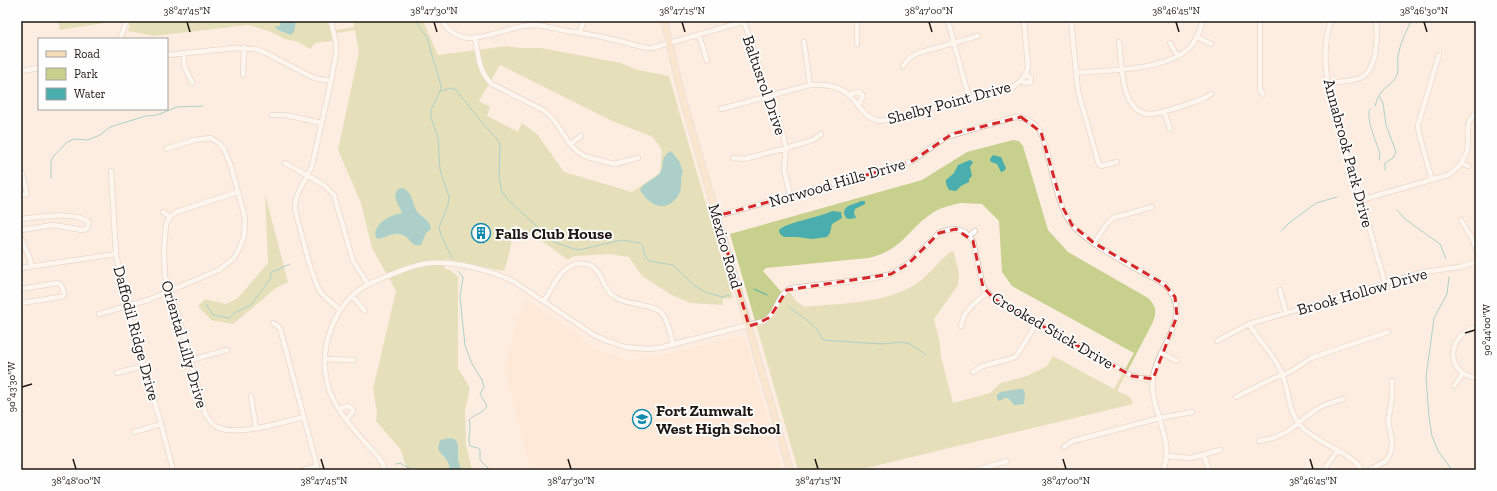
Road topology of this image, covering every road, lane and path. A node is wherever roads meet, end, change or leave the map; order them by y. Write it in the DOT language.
graph roads {
  1 [pos="126,21"];
  2 [pos="331,21"];
  3 [pos="442,21"];
  4 [pos="583,21"];
  5 [pos="664,21"];
  6 [pos="857,21"];
  7 [pos="948,21"];
  8 [pos="1024,21"];
  9 [pos="1071,21"];
  10 [pos="1202,21"];
  11 [pos="1260,21"];
  12 [pos="1331,21"];
  13 [pos="1376,21"];
  14 [pos="745,22"];
  15 [pos="580,33"];
  16 [pos="699,35"];
  17 [pos="978,36"];
  18 [pos="120,38"];
  19 [pos="1197,38"];
  20 [pos="475,39"];
  21 [pos="804,42"];
  22 [pos="1120,42"];
  23 [pos="670,43"];
  24 [pos="1170,43"];
  25 [pos="857,44"];
  26 [pos="954,44"];
  27 [pos="1211,44"];
  28 [pos="244,48"];
  29 [pos="184,54"];
  30 [pos="168,55"];
  31 [pos="1439,55"];
  32 [pos="1178,57"];
  33 [pos="707,61"];
  34 [pos="903,66"];
  35 [pos="38,68"];
  36 [pos="1122,69"];
  37 [pos="21,70"];
  38 [pos="1076,73"];
  39 [pos="1026,74"];
  40 [pos="243,75"];
  41 [pos="331,81"];
  42 [pos="1021,81"];
  43 [pos="192,83"];
  44 [pos="1328,83"];
  45 [pos="810,85"];
  46 [pos="1211,94"];
  47 [pos="849,95"];
  48 [pos="768,96"];
  49 [pos="1263,96"];
  50 [pos="969,98"];
  51 [pos="858,106"];
  52 [pos="721,110"];
  53 [pos="1164,111"];
  54 [pos="272,114"];
  55 [pos="1476,114"];
  56 [pos="322,123"];
  57 [pos="1170,129"];
  58 [pos="821,134"];
  59 [pos="581,136"];
  60 [pos="570,144"];
  61 [pos="786,148"];
  62 [pos="166,149"];
  63 [pos="638,158"];
  64 [pos="733,158"];
  65 [pos="1117,162"];
  66 [pos="285,163"];
  67 [pos="1461,163"];
  68 [pos="1468,166"];
  69 [pos="21,171"];
  70 [pos="111,171"];
  71 [pos="308,176"];
  72 [pos="1432,180"];
  73 [pos="238,192"];
  74 [pos="21,195"];
  75 [pos="790,195"];
  76 [pos="1361,200"];
  77 [pos="1152,207"];
  78 [pos="163,212"];
  79 [pos="717,216"];
  80 [pos="170,217"];
  81 [pos="21,219"];
  82 [pos="1461,220"];
  83 [pos="21,230"];
  84 [pos="975,230"];
  85 [pos="969,236"];
  86 [pos="21,238"];
  87 [pos="1094,243"];
  88 [pos="1476,249"];
  89 [pos="116,254"];
  90 [pos="1476,262"];
  91 [pos="31,266"];
  92 [pos="21,268"];
  93 [pos="1385,283"];
  94 [pos="368,284"];
  95 [pos="21,289"];
  96 [pos="169,290"];
  97 [pos="1280,290"];
  98 [pos="987,293"];
  99 [pos="353,297"];
  100 [pos="544,302"];
  101 [pos="21,303"];
  102 [pos="127,307"];
  103 [pos="340,310"];
  104 [pos="365,311"];
  105 [pos="1286,313"];
  106 [pos="100,314"];
  107 [pos="273,323"];
  108 [pos="1036,324"];
  109 [pos="1249,324"];
  110 [pos="749,326"];
  111 [pos="961,326"];
  112 [pos="1476,327"];
  113 [pos="1388,332"];
  114 [pos="1217,340"];
  115 [pos="673,345"];
  116 [pos="227,350"];
  117 [pos="1161,353"];
  118 [pos="191,360"];
  119 [pos="325,360"];
  120 [pos="354,360"];
  121 [pos="1177,361"];
  122 [pos="143,366"];
  123 [pos="973,372"];
  124 [pos="117,373"];
  125 [pos="1463,374"];
  126 [pos="1283,375"];
  127 [pos="1476,378"];
  128 [pos="1152,379"];
  129 [pos="1392,381"];
  130 [pos="1454,386"];
  131 [pos="251,396"];
  132 [pos="1236,397"];
  133 [pos="1343,399"];
  134 [pos="339,409"];
  135 [pos="1192,412"];
  136 [pos="304,417"];
  137 [pos="1160,418"];
  138 [pos="346,419"];
  139 [pos="161,424"];
  140 [pos="1299,424"];
  141 [pos="256,428"];
  142 [pos="134,432"];
  143 [pos="1259,441"];
  144 [pos="1064,447"];
  145 [pos="1220,450"];
  146 [pos="1337,451"];
  147 [pos="1204,455"];
  148 [pos="1167,456"];
  149 [pos="1007,461"];
  150 [pos="317,468"];
  151 [pos="173,470"];
  152 [pos="303,470"];
  153 [pos="385,470"];
  154 [pos="790,470"];
  155 [pos="979,470"];
  156 [pos="1163,470"];
  157 [pos="1209,470"];
  158 [pos="1324,470"];
  159 [pos="1362,470"];
  160 [pos="1369,470"];
  1 -- 18 [label="street"];
  2 -- 41 [label="street"];
  3 -- 20 [label="street"];
  4 -- 15 [label="street"];
  5 -- 23 [label="main road, Mexico Road"];
  6 -- 25 [label="street"];
  7 -- 26 [label="street"];
  8 -- 39 [label="street, Shelby Point Drive"];
  9 -- 38 [label="street"];
  10 -- 19 [label="street"];
  11 -- 49 [label="street"];
  12 -- 44 [label="street, Annabrook Park Drive"];
  13 -- 44 [label="street"];
  14 -- 16 [label="street"];
  14 -- 48 [label="street, Baltusrol Drive"];
  15 -- 20 [label="street"];
  15 -- 23 [label="street"];
  16 -- 23 [label="street"];
  16 -- 33 [label="street"];
  17 -- 26 [label="street"];
  19 -- 27 [label="street"];
  19 -- 32 [label="street"];
  20 -- 60 [label="street"];
  21 -- 45 [label="street"];
  22 -- 36 [label="street"];
  23 -- 79 [label="main road, Mexico Road"];
  24 -- 32 [label="street"];
  26 -- 34 [label="street"];
  26 -- 50 [label="street"];
  28 -- 29 [label="street"];
  28 -- 40 [label="street"];
  28 -- 41 [label="street"];
  29 -- 30 [label="street"];
  29 -- 43 [label="street"];
  31 -- 72 [label="street"];
  32 -- 36 [label="street"];
  35 -- 37 [label="street"];
  36 -- 38 [label="street"];
  36 -- 53 [label="street"];
  38 -- 65 [label="street"];
  39 -- 42 [label="street, Shelby Point Drive"];
  39 -- 42 [label="street, Shelby Point Drive"];
  41 -- 56 [label="street"];
  42 -- 50 [label="street, Shelby Point Drive"];
  44 -- 76 [label="street, Annabrook Park Drive"];
  45 -- 47 [label="street, Shelby Point Drive"];
  45 -- 48 [label="street, Shelby Point Drive"];
  46 -- 53 [label="street"];
  47 -- 51 [label="street, Shelby Point Drive"];
  47 -- 51 [label="street, Shelby Point Drive"];
  48 -- 52 [label="street, Shelby Point Drive"];
  48 -- 61 [label="street, Baltusrol Drive"];
  50 -- 51 [label="street, Shelby Point Drive"];
  53 -- 57 [label="street"];
  54 -- 56 [label="street"];
  55 -- 67 [label="street"];
  56 -- 71 [label="street"];
  58 -- 61 [label="street"];
  59 -- 60 [label="street"];
  60 -- 63 [label="street"];
  61 -- 64 [label="street"];
  61 -- 75 [label="street, Baltusrol Drive"];
  62 -- 73 [label="street"];
  66 -- 71 [label="street"];
  67 -- 68 [label="street"];
  67 -- 72 [label="street"];
  69 -- 74 [label="street"];
  70 -- 89 [label="street, Daffodil Ridge Drive"];
  71 -- 94 [label="street"];
  71 -- 103 [label="street"];
  72 -- 76 [label="street"];
  73 -- 80 [label="street"];
  73 -- 96 [label="street"];
  75 -- 79 [label="street, Norwood Hills Drive"];
  75 -- 87 [label="street, Norwood Hills Drive"];
  76 -- 93 [label="street, Annabrook Park Drive"];
  77 -- 87 [label="street"];
  78 -- 80 [label="street"];
  79 -- 110 [label="main road, Mexico Road"];
  80 -- 96 [label="street, Oriental Lilly Drive"];
  81 -- 83 [label="street"];
  82 -- 88 [label="street"];
  84 -- 85 [label="street"];
  85 -- 98 [label="street, Crooked Stick Drive"];
  85 -- 110 [label="street"];
  86 -- 91 [label="street"];
  87 -- 117 [label="street, Norwood Hills Drive"];
  89 -- 91 [label="street"];
  89 -- 102 [label="street, Daffodil Ridge Drive"];
  90 -- 93 [label="street, Brook Hollow Drive"];
  91 -- 92 [label="street"];
  93 -- 105 [label="street, Brook Hollow Drive"];
  94 -- 99 [label="street"];
  94 -- 100 [label="street"];
  95 -- 101 [label="street"];
  96 -- 102 [label="street"];
  96 -- 118 [label="street, Oriental Lilly Drive"];
  97 -- 105 [label="street"];
  98 -- 108 [label="street, Crooked Stick Drive"];
  98 -- 111 [label="street"];
  99 -- 103 [label="street"];
  99 -- 104 [label="street"];
  100 -- 115 [label="street"];
  100 -- 115 [label="street"];
  102 -- 106 [label="street"];
  102 -- 122 [label="street, Daffodil Ridge Drive"];
  103 -- 119 [label="street"];
  105 -- 109 [label="street, Brook Hollow Drive"];
  107 -- 136 [label="street"];
  108 -- 123 [label="street"];
  108 -- 128 [label="street, Crooked Stick Drive"];
  109 -- 114 [label="street, Brook Hollow Drive"];
  109 -- 126 [label="street"];
  110 -- 115 [label="street"];
  110 -- 154 [label="main road, Mexico Road"];
  112 -- 125 [label="street"];
  113 -- 126 [label="street"];
  116 -- 118 [label="street"];
  117 -- 121 [label="street"];
  117 -- 128 [label="street, Norwood Hills Drive"];
  118 -- 141 [label="street, Oriental Lilly Drive"];
  119 -- 120 [label="street"];
  119 -- 134 [label="street"];
  122 -- 124 [label="street"];
  122 -- 139 [label="street, Daffodil Ridge Drive"];
  125 -- 127 [label="street"];
  125 -- 130 [label="street"];
  126 -- 132 [label="street"];
  126 -- 140 [label="street"];
  128 -- 137 [label="street, Norwood Hills Drive"];
  129 -- 160 [label="street"];
  131 -- 141 [label="street"];
  133 -- 140 [label="street"];
  134 -- 138 [label="street"];
  134 -- 138 [label="street"];
  135 -- 137 [label="street"];
  136 -- 141 [label="street, Oriental Lilly Drive"];
  136 -- 150 [label="street"];
  137 -- 144 [label="street"];
  137 -- 148 [label="street, Norwood Hills Drive"];
  138 -- 153 [label="street"];
  139 -- 142 [label="street"];
  139 -- 151 [label="street, Daffodil Ridge Drive"];
  140 -- 143 [label="street"];
  140 -- 146 [label="street"];
  145 -- 147 [label="street"];
  146 -- 158 [label="street"];
  146 -- 159 [label="street"];
  147 -- 148 [label="street"];
  147 -- 157 [label="street"];
  148 -- 156 [label="street, Norwood Hills Drive"];
  149 -- 155 [label="street"];
  150 -- 152 [label="street"];
}
